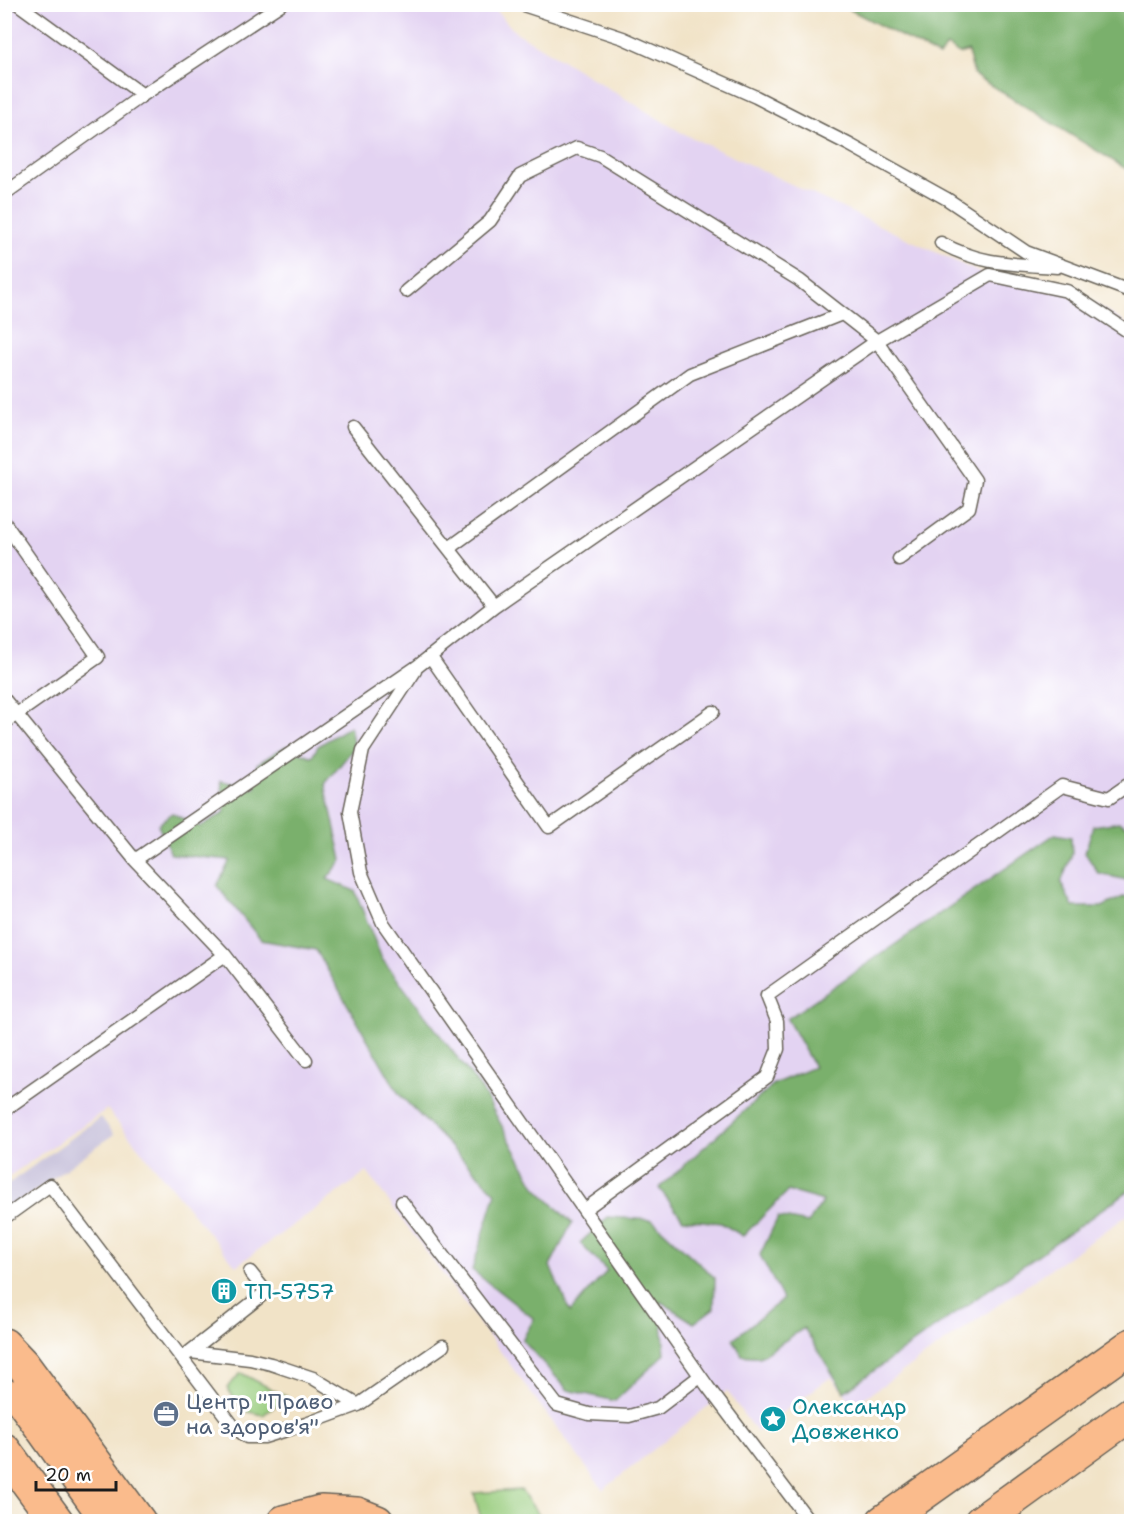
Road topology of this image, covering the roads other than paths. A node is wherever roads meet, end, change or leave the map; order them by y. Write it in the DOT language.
graph roads {
  1 [pos="18,4"];
  2 [pos="281,4"];
  3 [pos="520,4"];
  4 [pos="143,95"];
  5 [pos="4,194"];
  6 [pos="941,243"];
  7 [pos="1070,267"];
  8 [pos="406,291"];
  9 [pos="1131,293"];
  10 [pos="842,314"];
  11 [pos="1131,334"];
  12 [pos="877,341"];
  13 [pos="353,427"];
  14 [pos="4,522"];
  15 [pos="449,548"];
  16 [pos="899,559"];
  17 [pos="494,606"];
  18 [pos="429,656"];
  19 [pos="418,666"];
  20 [pos="4,699"];
  21 [pos="713,712"];
  22 [pos="16,715"];
  23 [pos="4,723"];
  24 [pos="1131,782"];
  25 [pos="135,860"];
  26 [pos="225,955"];
  27 [pos="306,1060"];
  28 [pos="4,1110"];
  29 [pos="402,1202"];
  30 [pos="584,1210"];
  31 [pos="4,1218"];
  32 [pos="250,1272"];
  33 [pos="1131,1345"];
  34 [pos="4,1346"];
  35 [pos="443,1346"];
  36 [pos="186,1355"];
  37 [pos="4,1375"];
  38 [pos="700,1376"];
  39 [pos="358,1405"];
  40 [pos="1131,1413"];
  41 [pos="4,1450"];
  42 [pos="57,1521"];
  43 [pos="109,1521"];
  44 [pos="139,1521"];
  45 [pos="284,1521"];
  46 [pos="377,1521"];
  47 [pos="810,1521"];
  48 [pos="883,1521"];
  49 [pos="981,1521"];
  1 -- 4 [label="lane"];
  2 -- 4 [label="lane"];
  3 -- 7 [label="lane"];
  4 -- 5 [label="lane"];
  6 -- 7 [label="lane"];
  7 -- 9 [label="lane"];
  8 -- 10 [label="lane"];
  10 -- 12 [label="lane"];
  10 -- 15 [label="lane"];
  11 -- 12 [label="lane"];
  12 -- 16 [label="lane"];
  12 -- 17 [label="lane"];
  13 -- 15 [label="lane"];
  14 -- 22 [label="lane"];
  15 -- 17 [label="lane"];
  17 -- 18 [label="lane"];
  18 -- 19 [label="lane"];
  18 -- 21 [label="lane"];
  19 -- 25 [label="lane"];
  19 -- 30 [label="lane"];
  20 -- 22 [label="lane"];
  22 -- 23 [label="lane"];
  22 -- 25 [label="lane"];
  24 -- 30 [label="lane"];
  25 -- 26 [label="lane"];
  26 -- 27 [label="lane"];
  26 -- 28 [label="lane"];
  29 -- 38 [label="lane"];
  30 -- 38 [label="lane"];
  31 -- 36 [label="lane"];
  32 -- 36 [label="lane"];
  33 -- 48 [label="main road"];
  34 -- 44 [label="main road"];
  35 -- 39 [label="lane"];
  36 -- 39 [label="lane"];
  36 -- 39 [label="lane"];
  37 -- 43 [label="main road"];
  38 -- 47 [label="lane"];
  40 -- 49 [label="main road"];
  41 -- 42 [label="main road"];
  45 -- 46 [label="main road"];
}
